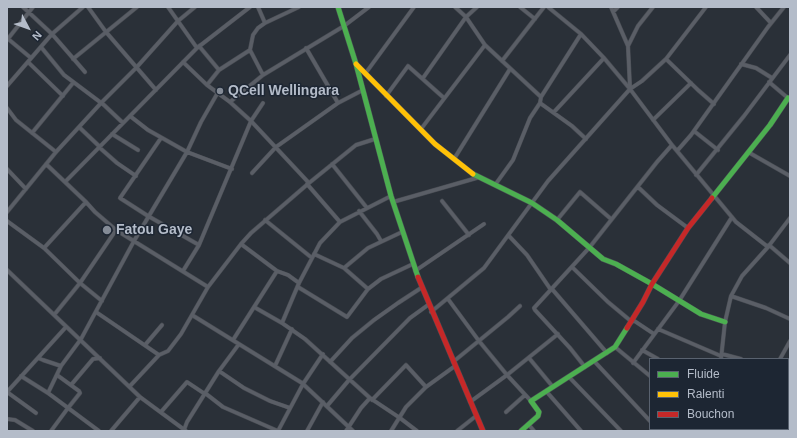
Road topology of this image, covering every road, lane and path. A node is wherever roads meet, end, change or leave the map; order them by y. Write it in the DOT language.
graph roads {
  1 [pos="23,7"];
  2 [pos="33,7"];
  3 [pos="83,7"];
  4 [pos="88,7"];
  5 [pos="137,7"];
  6 [pos="168,7"];
  7 [pos="195,7"];
  8 [pos="250,7"];
  9 [pos="258,7"];
  10 [pos="299,7"];
  11 [pos="338,7"];
  12 [pos="368,7"];
  13 [pos="414,7"];
  14 [pos="455,7"];
  15 [pos="477,7"];
  16 [pos="520,7"];
  17 [pos="544,7"];
  18 [pos="548,7"];
  19 [pos="611,7"];
  20 [pos="618,7"];
  21 [pos="653,7"];
  22 [pos="706,7"];
  23 [pos="756,7"];
  24 [pos="784,7"];
  25 [pos="29,12"];
  26 [pos="613,12"];
  27 [pos="466,17"];
  28 [pos="535,19"];
  29 [pos="178,21"];
  30 [pos="265,23"];
  31 [pos="771,23"];
  32 [pos="344,26"];
  33 [pos="106,32"];
  34 [pos="52,34"];
  35 [pos="581,34"];
  36 [pos="7,39"];
  37 [pos="485,45"];
  38 [pos="628,46"];
  39 [pos="41,47"];
  40 [pos="198,47"];
  41 [pos="306,48"];
  42 [pos="250,50"];
  43 [pos="790,55"];
  44 [pos="31,58"];
  45 [pos="604,58"];
  46 [pos="73,59"];
  47 [pos="666,59"];
  48 [pos="502,61"];
  49 [pos="28,62"];
  50 [pos="183,62"];
  51 [pos="356,64"];
  52 [pos="741,64"];
  53 [pos="136,68"];
  54 [pos="510,69"];
  55 [pos="220,70"];
  56 [pos="84,72"];
  57 [pos="263,74"];
  58 [pos="365,74"];
  59 [pos="423,78"];
  60 [pos="772,78"];
  61 [pos="769,82"];
  62 [pos="73,83"];
  63 [pos="691,83"];
  64 [pos="207,85"];
  65 [pos="7,86"];
  66 [pos="630,89"];
  67 [pos="156,90"];
  68 [pos="363,90"];
  69 [pos="217,94"];
  70 [pos="63,96"];
  71 [pos="386,96"];
  72 [pos="541,97"];
  73 [pos="444,98"];
  74 [pos="789,99"];
  75 [pos="230,102"];
  76 [pos="540,102"];
  77 [pos="101,103"];
  78 [pos="263,103"];
  79 [pos="338,103"];
  80 [pos="714,104"];
  81 [pos="7,108"];
  82 [pos="554,112"];
  83 [pos="130,116"];
  84 [pos="653,120"];
  85 [pos="252,121"];
  86 [pos="123,123"];
  87 [pos="79,128"];
  88 [pos="421,129"];
  89 [pos="694,131"];
  90 [pos="32,133"];
  91 [pos="112,134"];
  92 [pos="161,138"];
  93 [pos="375,139"];
  94 [pos="586,139"];
  95 [pos="672,145"];
  96 [pos="276,147"];
  97 [pos="100,148"];
  98 [pos="138,150"];
  99 [pos="718,150"];
  100 [pos="677,151"];
  101 [pos="56,152"];
  102 [pos="187,152"];
  103 [pos="748,152"];
  104 [pos="454,159"];
  105 [pos="46,164"];
  106 [pos="332,164"];
  107 [pos="7,169"];
  108 [pos="232,169"];
  109 [pos="252,173"];
  110 [pos="696,175"];
  111 [pos="136,176"];
  112 [pos="790,176"];
  113 [pos="480,177"];
  114 [pos="66,182"];
  115 [pos="308,184"];
  116 [pos="495,185"];
  117 [pos="638,187"];
  118 [pos="26,189"];
  119 [pos="391,196"];
  120 [pos="714,196"];
  121 [pos="442,201"];
  122 [pos="86,202"];
  123 [pos="393,202"];
  124 [pos="532,203"];
  125 [pos="367,208"];
  126 [pos="8,209"];
  127 [pos="359,211"];
  128 [pos="148,216"];
  129 [pos="732,217"];
  130 [pos="790,218"];
  131 [pos="611,219"];
  132 [pos="265,220"];
  133 [pos="557,220"];
  134 [pos="7,221"];
  135 [pos="340,222"];
  136 [pos="484,224"];
  137 [pos="688,228"];
  138 [pos="116,230"];
  139 [pos="402,232"];
  140 [pos="469,235"];
  141 [pos="509,236"];
  142 [pos="134,241"];
  143 [pos="381,241"];
  144 [pos="241,244"];
  145 [pos="199,245"];
  146 [pos="769,246"];
  147 [pos="44,248"];
  148 [pos="589,248"];
  149 [pos="314,254"];
  150 [pos="312,258"];
  151 [pos="790,263"];
  152 [pos="413,264"];
  153 [pos="572,267"];
  154 [pos="344,268"];
  155 [pos="7,270"];
  156 [pos="183,270"];
  157 [pos="277,271"];
  158 [pos="415,271"];
  159 [pos="80,284"];
  160 [pos="652,284"];
  161 [pos="298,285"];
  162 [pos="208,287"];
  163 [pos="421,288"];
  164 [pos="368,289"];
  165 [pos="552,289"];
  166 [pos="731,296"];
  167 [pos="448,299"];
  168 [pos="102,301"];
  169 [pos="679,301"];
  170 [pos="428,305"];
  171 [pos="520,306"];
  172 [pos="254,307"];
  173 [pos="96,312"];
  174 [pos="431,312"];
  175 [pos="54,315"];
  176 [pos="192,315"];
  177 [pos="790,319"];
  178 [pos="632,321"];
  179 [pos="725,322"];
  180 [pos="282,323"];
  181 [pos="162,325"];
  182 [pos="66,327"];
  183 [pos="292,329"];
  184 [pos="658,329"];
  185 [pos="558,334"];
  186 [pos="654,334"];
  187 [pos="81,339"];
  188 [pos="233,340"];
  189 [pos="479,341"];
  190 [pos="790,341"];
  191 [pos="239,344"];
  192 [pos="145,345"];
  193 [pos="616,347"];
  194 [pos="642,350"];
  195 [pos="607,353"];
  196 [pos="323,354"];
  197 [pos="159,355"];
  198 [pos="721,356"];
  199 [pos="38,358"];
  200 [pos="100,358"];
  201 [pos="529,358"];
  202 [pos="656,358"];
  203 [pos="734,358"];
  204 [pos="781,358"];
  205 [pos="594,361"];
  206 [pos="330,362"];
  207 [pos="633,363"];
  208 [pos="454,364"];
  209 [pos="61,366"];
  210 [pos="275,366"];
  211 [pos="585,367"];
  212 [pos="219,371"];
  213 [pos="507,375"];
  214 [pos="649,375"];
  215 [pos="21,376"];
  216 [pos="57,376"];
  217 [pos="569,377"];
  218 [pos="349,380"];
  219 [pos="303,384"];
  220 [pos="72,385"];
  221 [pos="130,386"];
  222 [pos="426,387"];
  223 [pos="552,387"];
  224 [pos="546,391"];
  225 [pos="48,393"];
  226 [pos="205,393"];
  227 [pos="525,395"];
  228 [pos="140,396"];
  229 [pos="371,399"];
  230 [pos="531,401"];
  231 [pos="323,402"];
  232 [pos="470,402"];
  233 [pos="327,406"];
  234 [pos="68,408"];
  235 [pos="290,408"];
  236 [pos="161,412"];
  237 [pos="506,412"];
  238 [pos="36,413"];
  239 [pos="476,416"];
  240 [pos="400,418"];
  241 [pos="7,419"];
  242 [pos="649,420"];
  243 [pos="529,425"];
  244 [pos="26,429"];
  245 [pos="348,429"];
  246 [pos="33,431"];
  247 [pos="51,431"];
  248 [pos="99,431"];
  249 [pos="111,431"];
  250 [pos="184,431"];
  251 [pos="278,431"];
  252 [pos="307,431"];
  253 [pos="353,431"];
  254 [pos="391,431"];
  255 [pos="417,431"];
  256 [pos="457,431"];
  257 [pos="483,431"];
  258 [pos="521,431"];
  259 [pos="534,431"];
  260 [pos="581,431"];
  261 [pos="620,431"];
  1 -- 25 [label="street"];
  2 -- 25 [label="street"];
  3 -- 34 [label="street"];
  4 -- 33 [label="street"];
  5 -- 33 [label="street"];
  6 -- 29 [label="street"];
  7 -- 29 [label="street"];
  8 -- 40 [label="street"];
  9 -- 30 [label="street"];
  10 -- 30 [label="street"];
  11 -- 32 [label="street"];
  12 -- 32 [label="street"];
  13 -- 58 [label="street"];
  14 -- 27 [label="street"];
  15 -- 27 [label="street"];
  16 -- 28 [label="street"];
  17 -- 28 [label="street"];
  18 -- 35 [label="street"];
  19 -- 26 [label="street"];
  20 -- 26 [label="street"];
  21 -- 38 [label="street"];
  22 -- 47 [label="street"];
  23 -- 31 [label="street"];
  24 -- 31 [label="street"];
  25 -- 34 [label="street"];
  25 -- 36 [label="street"];
  26 -- 38 [label="street"];
  27 -- 37 [label="street"];
  27 -- 59 [label="street"];
  28 -- 48 [label="street"];
  29 -- 40 [label="street"];
  29 -- 53 [label="street"];
  30 -- 42 [label="street"];
  31 -- 52 [label="street"];
  32 -- 41 [label="street"];
  32 -- 51 [label="street"];
  33 -- 46 [label="street"];
  33 -- 53 [label="street"];
  34 -- 39 [label="street"];
  34 -- 46 [label="street"];
  35 -- 45 [label="street"];
  35 -- 72 [label="street"];
  36 -- 44 [label="street"];
  37 -- 48 [label="street"];
  37 -- 73 [label="street"];
  38 -- 66 [label="street"];
  39 -- 44 [label="street"];
  39 -- 62 [label="street"];
  40 -- 50 [label="street"];
  40 -- 55 [label="street"];
  41 -- 57 [label="street"];
  41 -- 79 [label="street"];
  42 -- 55 [label="street"];
  42 -- 57 [label="street"];
  43 -- 60 [label="street"];
  44 -- 49 [label="street"];
  45 -- 66 [label="street"];
  45 -- 82 [label="street"];
  46 -- 56 [label="street"];
  47 -- 63 [label="street"];
  47 -- 66 [label="street"];
  48 -- 54 [label="street"];
  49 -- 65 [label="street"];
  49 -- 70 [label="street"];
  50 -- 64 [label="street"];
  50 -- 67 [label="street"];
  51 -- 58 [label="street"];
  51 -- 68 [label="street"];
  52 -- 60 [label="street"];
  52 -- 80 [label="street"];
  53 -- 67 [label="street"];
  53 -- 77 [label="street"];
  54 -- 72 [label="street"];
  54 -- 104 [label="street"];
  55 -- 64 [label="street"];
  57 -- 75 [label="street"];
  58 -- 71 [label="street"];
  59 -- 71 [label="street"];
  59 -- 73 [label="street"];
  60 -- 61 [label="street"];
  61 -- 74 [label="street"];
  61 -- 99 [label="street"];
  62 -- 70 [label="street"];
  62 -- 77 [label="street"];
  63 -- 80 [label="street"];
  63 -- 84 [label="street"];
  64 -- 69 [label="street"];
  66 -- 84 [label="street"];
  66 -- 94 [label="street"];
  67 -- 83 [label="street"];
  68 -- 79 [label="street"];
  68 -- 93 [label="street"];
  69 -- 75 [label="street"];
  69 -- 102 [label="street"];
  70 -- 90 [label="street"];
  71 -- 88 [label="street"];
  72 -- 76 [label="street"];
  73 -- 88 [label="street"];
  74 -- 103 [label="street"];
  75 -- 85 [label="street"];
  76 -- 82 [label="street"];
  76 -- 116 [label="street"];
  77 -- 86 [label="street"];
  77 -- 87 [label="street"];
  78 -- 85 [label="street"];
  79 -- 96 [label="street"];
  80 -- 89 [label="street"];
  81 -- 90 [label="street"];
  82 -- 94 [label="street"];
  83 -- 86 [label="street"];
  83 -- 92 [label="street"];
  84 -- 95 [label="street"];
  85 -- 96 [label="street"];
  85 -- 108 [label="street"];
  86 -- 91 [label="street"];
  87 -- 97 [label="street"];
  87 -- 101 [label="street"];
  88 -- 104 [label="street"];
  89 -- 99 [label="street"];
  89 -- 100 [label="street"];
  90 -- 101 [label="street"];
  91 -- 97 [label="street"];
  91 -- 98 [label="street"];
  92 -- 102 [label="street"];
  92 -- 111 [label="street"];
  93 -- 106 [label="street"];
  93 -- 119 [label="street"];
  94 -- 124 [label="street"];
  95 -- 100 [label="street"];
  95 -- 117 [label="street"];
  96 -- 109 [label="street"];
  96 -- 115 [label="street"];
  97 -- 111 [label="street"];
  97 -- 114 [label="street"];
  99 -- 110 [label="street"];
  100 -- 110 [label="street"];
  101 -- 105 [label="street"];
  102 -- 108 [label="street"];
  102 -- 128 [label="street"];
  103 -- 112 [label="street"];
  103 -- 120 [label="street"];
  104 -- 113 [label="street"];
  105 -- 114 [label="street"];
  105 -- 118 [label="street"];
  106 -- 115 [label="street"];
  106 -- 125 [label="street"];
  107 -- 118 [label="street"];
  108 -- 145 [label="street"];
  110 -- 120 [label="street"];
  111 -- 128 [label="street"];
  113 -- 116 [label="street"];
  113 -- 123 [label="street"];
  114 -- 122 [label="street"];
  115 -- 132 [label="street"];
  115 -- 135 [label="street"];
  116 -- 124 [label="street"];
  117 -- 131 [label="street"];
  117 -- 137 [label="street"];
  118 -- 126 [label="street"];
  119 -- 123 [label="street"];
  119 -- 125 [label="street"];
  120 -- 129 [label="street"];
  120 -- 137 [label="street"];
  121 -- 140 [label="street"];
  122 -- 138 [label="street"];
  122 -- 147 [label="street"];
  123 -- 139 [label="street"];
  124 -- 133 [label="street"];
  124 -- 141 [label="street"];
  125 -- 127 [label="street"];
  127 -- 135 [label="street"];
  127 -- 143 [label="street"];
  128 -- 142 [label="street"];
  128 -- 145 [label="street"];
  129 -- 146 [label="street"];
  129 -- 169 [label="street"];
  130 -- 146 [label="street"];
  131 -- 133 [label="street"];
  131 -- 148 [label="street"];
  132 -- 144 [label="street"];
  132 -- 150 [label="street"];
  133 -- 148 [label="street"];
  134 -- 147 [label="street"];
  135 -- 149 [label="street"];
  136 -- 140 [label="street"];
  137 -- 160 [label="street"];
  138 -- 142 [label="street"];
  138 -- 159 [label="street"];
  139 -- 143 [label="street"];
  139 -- 152 [label="street"];
  140 -- 158 [label="street"];
  141 -- 165 [label="street"];
  141 -- 167 [label="street"];
  142 -- 156 [label="street"];
  142 -- 168 [label="street"];
  143 -- 154 [label="street"];
  144 -- 157 [label="street"];
  144 -- 162 [label="street"];
  145 -- 156 [label="street"];
  146 -- 151 [label="street"];
  146 -- 166 [label="street"];
  147 -- 159 [label="street"];
  148 -- 153 [label="street"];
  148 -- 160 [label="street"];
  149 -- 150 [label="street"];
  149 -- 154 [label="street"];
  150 -- 161 [label="street"];
  152 -- 158 [label="street"];
  152 -- 164 [label="street"];
  153 -- 165 [label="street"];
  153 -- 178 [label="street"];
  154 -- 164 [label="street"];
  155 -- 175 [label="street"];
  156 -- 162 [label="street"];
  157 -- 161 [label="street"];
  157 -- 172 [label="street"];
  158 -- 163 [label="street"];
  159 -- 168 [label="street"];
  159 -- 175 [label="street"];
  160 -- 169 [label="street"];
  160 -- 178 [label="street"];
  161 -- 164 [label="street"];
  161 -- 180 [label="street"];
  162 -- 176 [label="street"];
  163 -- 170 [label="street"];
  163 -- 206 [label="street"];
  165 -- 185 [label="street"];
  165 -- 195 [label="street"];
  166 -- 177 [label="street"];
  166 -- 179 [label="street"];
  167 -- 174 [label="street"];
  167 -- 189 [label="street"];
  168 -- 173 [label="street"];
  169 -- 179 [label="street"];
  169 -- 184 [label="street"];
  170 -- 174 [label="street"];
  170 -- 218 [label="street"];
  171 -- 189 [label="street"];
  172 -- 180 [label="street"];
  172 -- 188 [label="street"];
  173 -- 187 [label="street"];
  173 -- 192 [label="street"];
  174 -- 208 [label="street"];
  175 -- 182 [label="street"];
  176 -- 188 [label="street"];
  176 -- 197 [label="street"];
  178 -- 186 [label="street"];
  178 -- 193 [label="street"];
  179 -- 198 [label="street"];
  180 -- 183 [label="street"];
  181 -- 192 [label="street"];
  182 -- 187 [label="street"];
  182 -- 199 [label="street"];
  183 -- 196 [label="street"];
  183 -- 210 [label="street"];
  184 -- 186 [label="street"];
  184 -- 198 [label="street"];
  185 -- 201 [label="street"];
  185 -- 211 [label="street"];
  186 -- 194 [label="street"];
  187 -- 200 [label="street"];
  187 -- 209 [label="street"];
  188 -- 191 [label="street"];
  189 -- 208 [label="street"];
  189 -- 213 [label="street"];
  190 -- 204 [label="street"];
  191 -- 210 [label="street"];
  191 -- 212 [label="street"];
  192 -- 197 [label="street"];
  193 -- 195 [label="street"];
  193 -- 207 [label="street"];
  194 -- 202 [label="street"];
  194 -- 207 [label="street"];
  195 -- 205 [label="street"];
  196 -- 206 [label="street"];
  196 -- 219 [label="street"];
  197 -- 221 [label="street"];
  198 -- 203 [label="street"];
  199 -- 209 [label="street"];
  199 -- 215 [label="street"];
  200 -- 220 [label="street"];
  200 -- 221 [label="street"];
  201 -- 213 [label="street"];
  201 -- 223 [label="street"];
  205 -- 211 [label="street"];
  205 -- 242 [label="street"];
  206 -- 218 [label="street"];
  207 -- 214 [label="street"];
  208 -- 222 [label="street"];
  208 -- 232 [label="street"];
  209 -- 216 [label="street"];
  210 -- 219 [label="street"];
  211 -- 217 [label="street"];
  212 -- 226 [label="street"];
  212 -- 235 [label="street"];
  213 -- 227 [label="street"];
  213 -- 232 [label="street"];
  215 -- 225 [label="street"];
  215 -- 238 [label="street"];
  216 -- 220 [label="street"];
  216 -- 225 [label="street"];
  217 -- 223 [label="street"];
  217 -- 261 [label="street"];
  218 -- 229 [label="street"];
  218 -- 233 [label="street"];
  219 -- 231 [label="street"];
  219 -- 235 [label="street"];
  220 -- 234 [label="street"];
  221 -- 228 [label="street"];
  222 -- 229 [label="street"];
  222 -- 240 [label="street"];
  223 -- 224 [label="street"];
  224 -- 230 [label="street"];
  224 -- 260 [label="street"];
  225 -- 234 [label="street"];
  226 -- 236 [label="street"];
  226 -- 250 [label="street"];
  226 -- 251 [label="street"];
  227 -- 230 [label="street"];
  227 -- 237 [label="street"];
  228 -- 236 [label="street"];
  228 -- 249 [label="street"];
  229 -- 240 [label="street"];
  229 -- 245 [label="street"];
  230 -- 243 [label="street"];
  231 -- 233 [label="street"];
  231 -- 252 [label="street"];
  232 -- 239 [label="street"];
  233 -- 245 [label="street"];
  234 -- 247 [label="street"];
  234 -- 248 [label="street"];
  235 -- 251 [label="street"];
  236 -- 250 [label="street"];
  239 -- 256 [label="street"];
  239 -- 257 [label="street"];
  240 -- 254 [label="street"];
  240 -- 255 [label="street"];
  241 -- 244 [label="street"];
  243 -- 258 [label="street"];
  243 -- 259 [label="street"];
  244 -- 246 [label="street"];
  245 -- 253 [label="street"];
}
